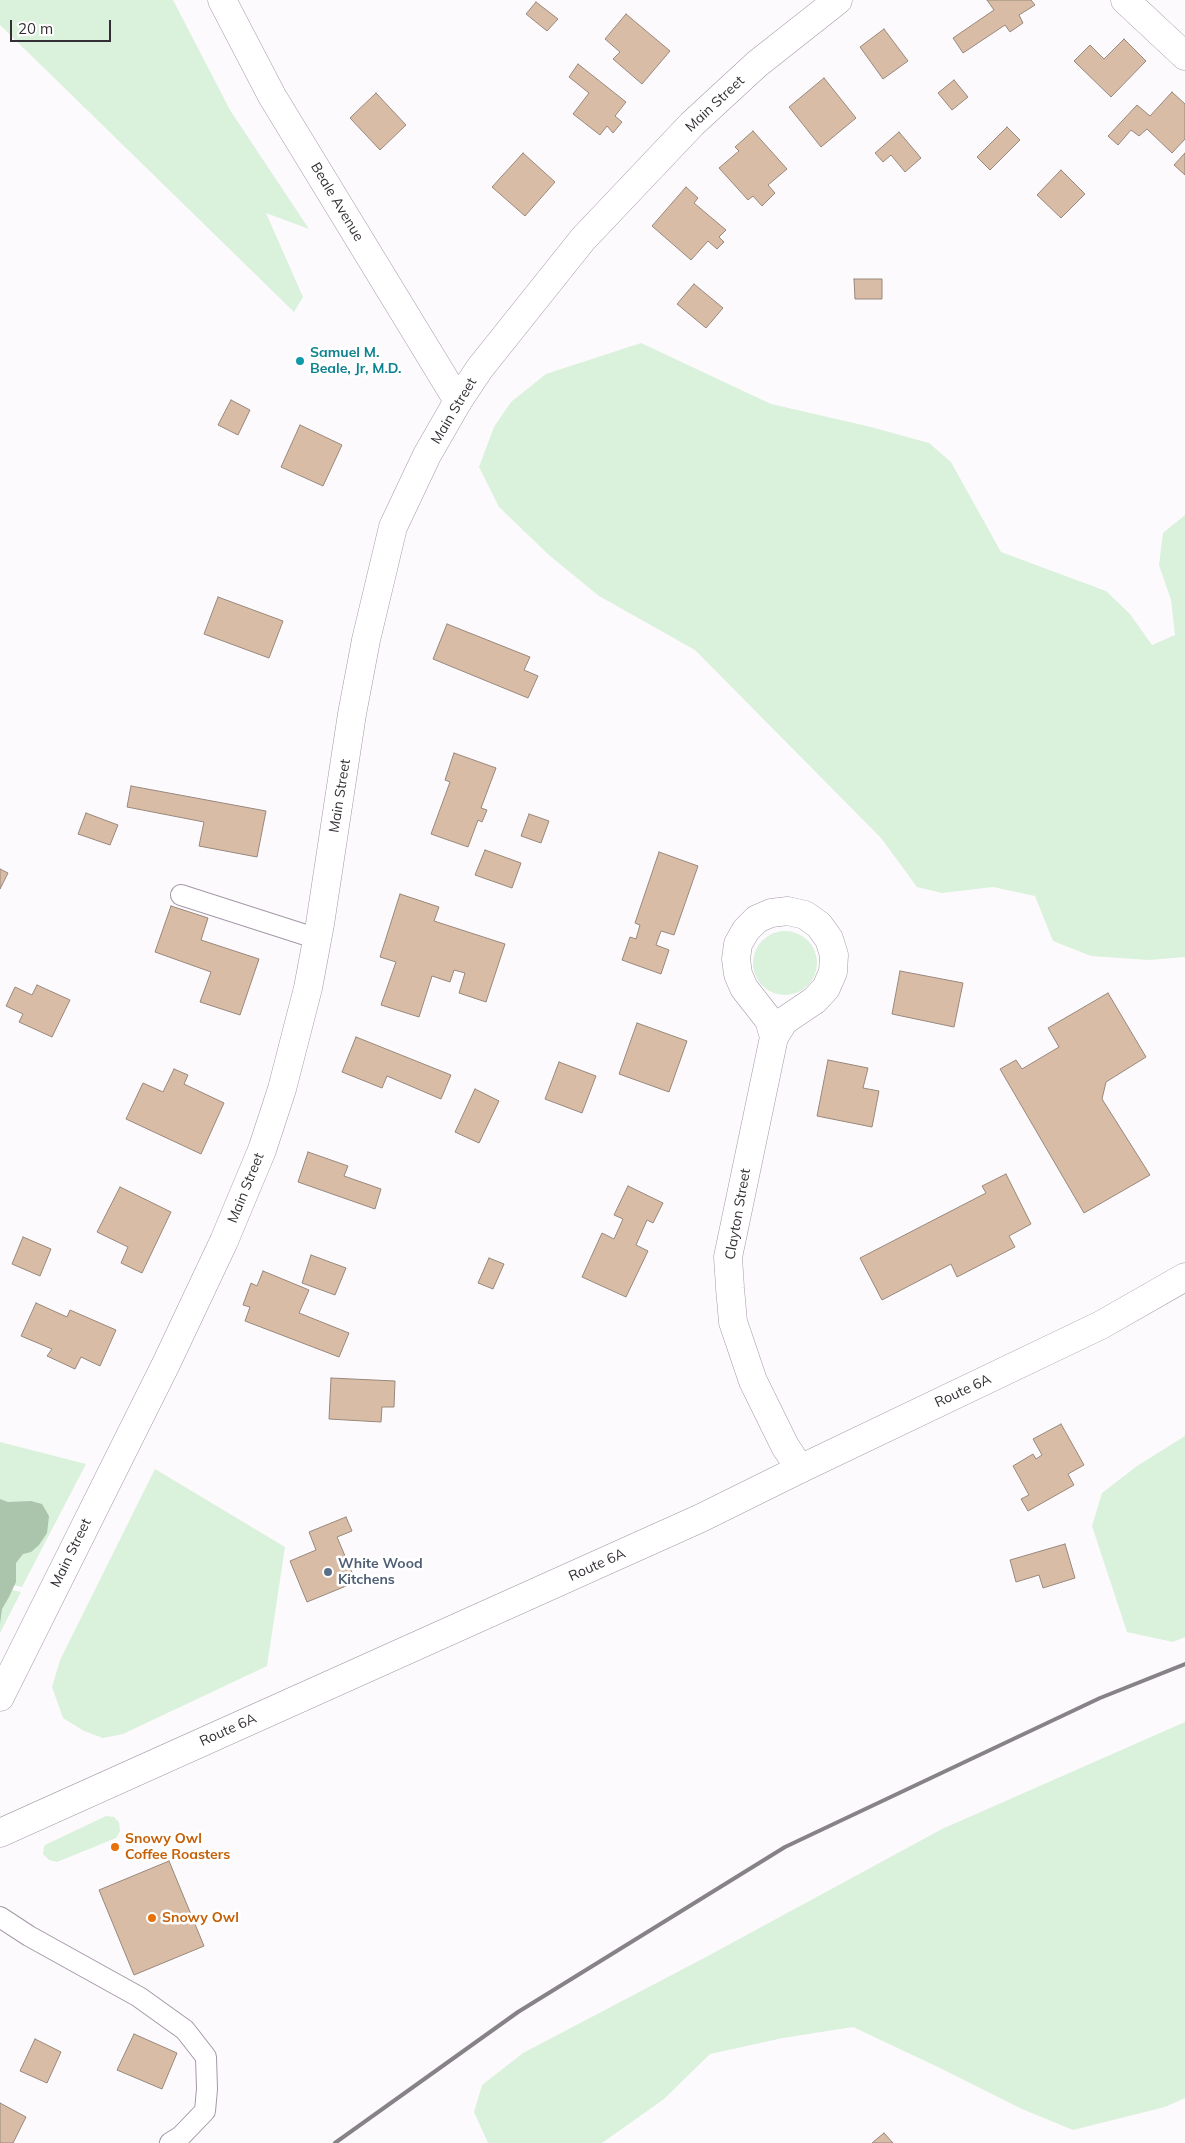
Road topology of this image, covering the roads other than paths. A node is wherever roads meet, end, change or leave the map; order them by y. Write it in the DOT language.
graph roads {
  1 [pos="222,0"];
  2 [pos="1125,0"];
  3 [pos="832,2"];
  4 [pos="1185,56"];
  5 [pos="458,401"];
  6 [pos="181,894"];
  7 [pos="318,939"];
  8 [pos="774,1037"];
  9 [pos="1185,1277"];
  10 [pos="800,1469"];
  11 [pos="0,1697"];
  12 [pos="0,1833"];
  13 [pos="0,1917"];
  14 [pos="170,2143"];
  1 -- 5 [label="main road, Beale Avenue"];
  2 -- 4 [label="main road"];
  3 -- 5 [label="main road, Main Street"];
  5 -- 7 [label="main road, Main Street"];
  6 -- 7 [label="lane"];
  7 -- 11 [label="main road, Main Street"];
  8 -- 10 [label="main road, Clayton Street"];
  9 -- 10 [label="main road, Route 6A"];
  10 -- 12 [label="main road, Route 6A"];
  13 -- 14 [label="lane"];
}
